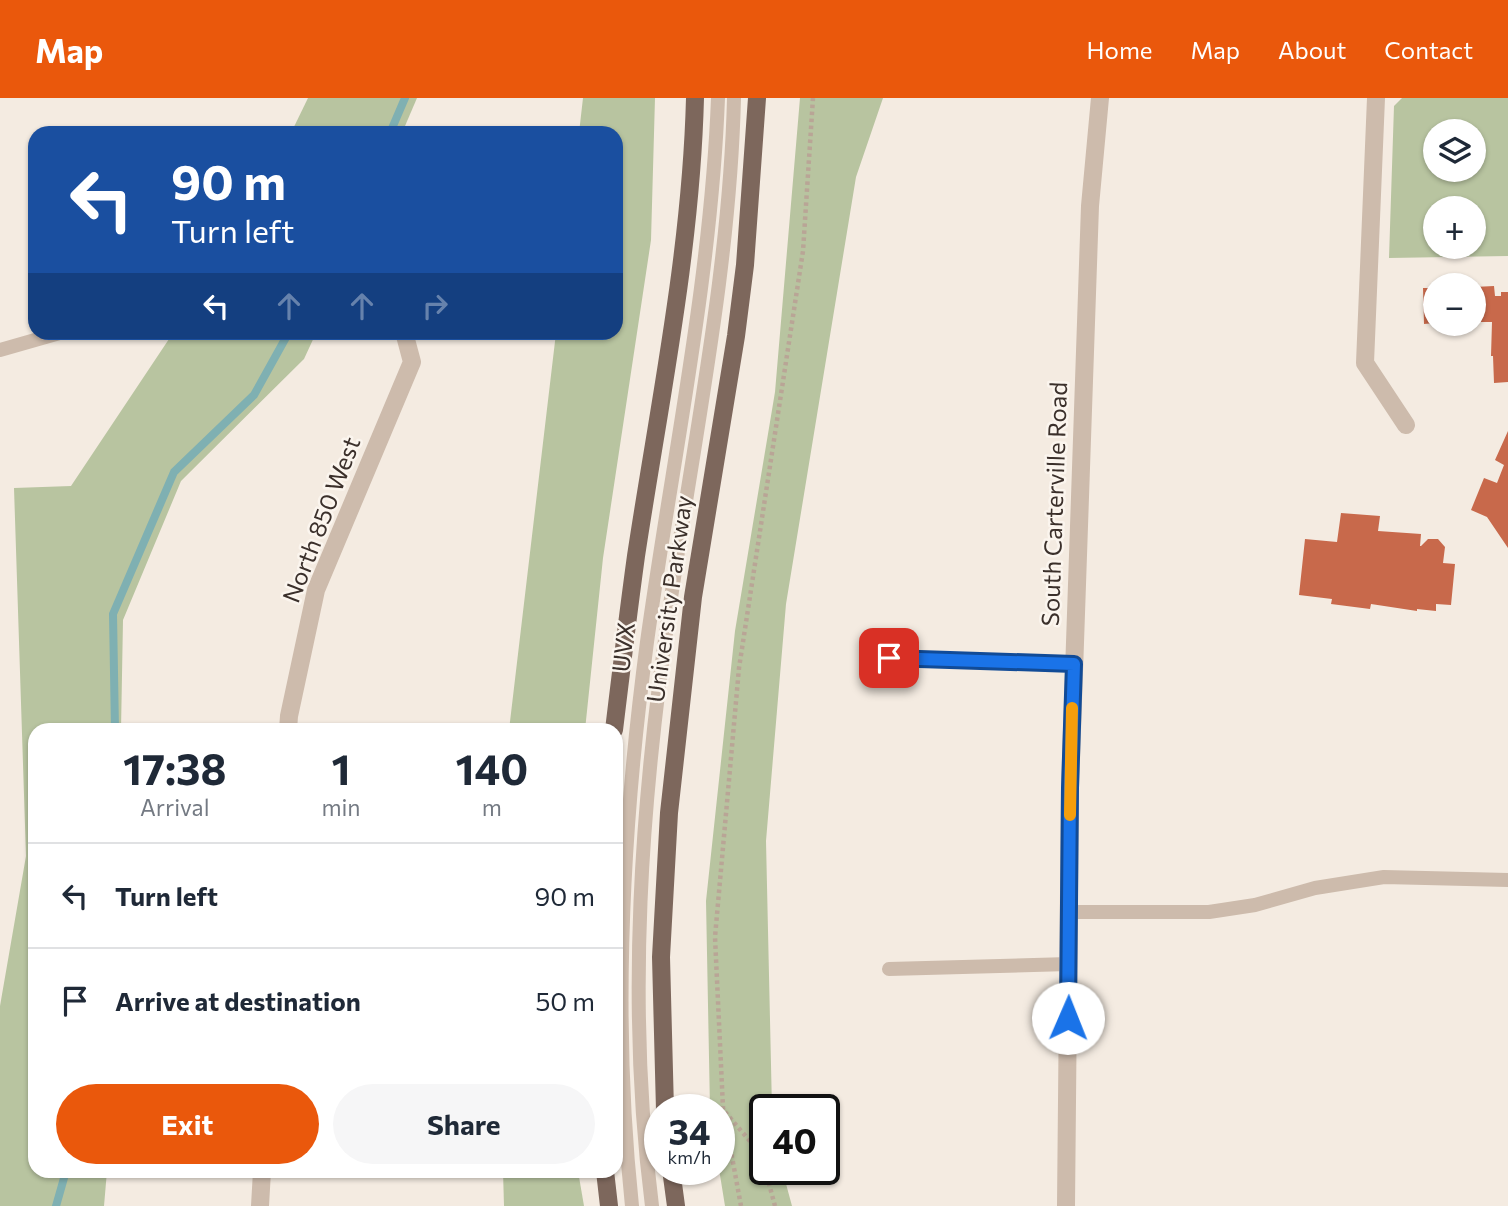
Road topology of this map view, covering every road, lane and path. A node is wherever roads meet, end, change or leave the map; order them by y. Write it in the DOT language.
graph roads {
  1 [pos="695,98"];
  2 [pos="718,98"];
  3 [pos="734,98"];
  4 [pos="757,98"];
  5 [pos="813,98"];
  6 [pos="1100,98"];
  7 [pos="1376,98"];
  8 [pos="34,340"];
  9 [pos="406,340"];
  10 [pos="0,350"];
  11 [pos="1406,425"];
  12 [pos="889,658"];
  13 [pos="1074,664"];
  14 [pos="288,723"];
  15 [pos="615,723"];
  16 [pos="1508,880"];
  17 [pos="1069,912"];
  18 [pos="623,930"];
  19 [pos="1069,964"];
  20 [pos="889,969"];
  21 [pos="664,1094"];
  22 [pos="722,1094"];
  23 [pos="623,1105"];
  24 [pos="735,1123"];
  25 [pos="749,1139"];
  26 [pos="735,1173"];
  27 [pos="262,1178"];
  28 [pos="606,1178"];
  29 [pos="673,1185"];
  30 [pos="769,1185"];
  31 [pos="260,1206"];
  32 [pos="609,1206"];
  33 [pos="632,1206"];
  34 [pos="652,1206"];
  35 [pos="676,1206"];
  36 [pos="741,1206"];
  37 [pos="775,1206"];
  38 [pos="1066,1206"];
  1 -- 15 [label="main road, University Parkway"];
  2 -- 18 [label="lane, UVX"];
  3 -- 34 [label="lane"];
  4 -- 21 [label="main road, University Parkway"];
  5 -- 22 [label="path"];
  6 -- 13 [label="street, South Carterville Road"];
  7 -- 11 [label="street"];
  8 -- 10 [label="lane"];
  9 -- 14 [label="street, North 850 West"];
  12 -- 13 [label="lane"];
  13 -- 17 [label="street, South Carterville Road"];
  16 -- 17 [label="lane"];
  17 -- 19 [label="street, South Carterville Road"];
  19 -- 20 [label="lane"];
  19 -- 38 [label="street, South Carterville Road"];
  23 -- 33 [label="lane, UVX"];
  24 -- 25 [label="path"];
  26 -- 36 [label="path"];
  27 -- 31 [label="street"];
  28 -- 32 [label="main road"];
  29 -- 35 [label="main road"];
  30 -- 37 [label="path"];
}
